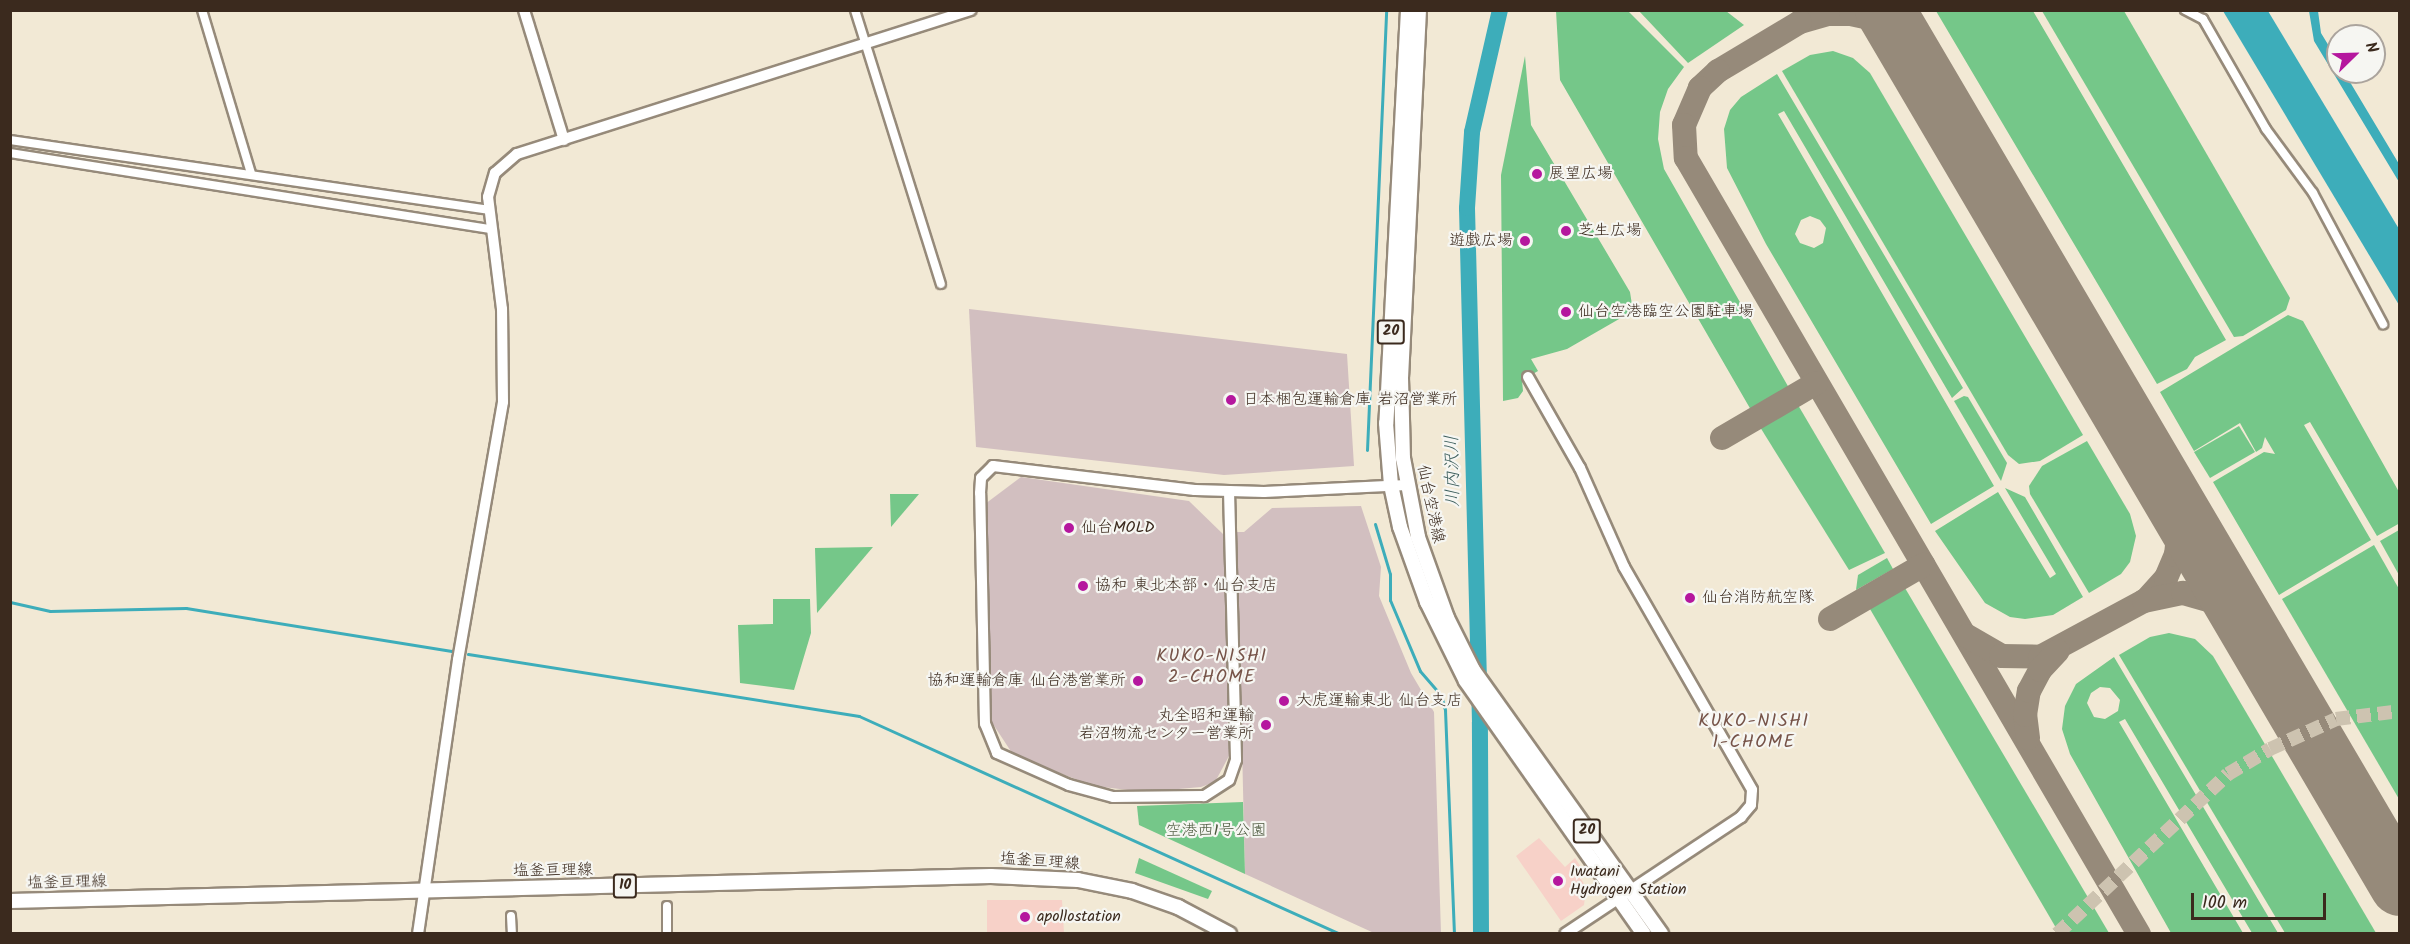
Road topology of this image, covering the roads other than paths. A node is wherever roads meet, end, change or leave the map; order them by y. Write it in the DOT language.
graph roads {
  1 [pos="202,10"];
  2 [pos="524,10"];
  3 [pos="855,10"];
  4 [pos="971,10"];
  5 [pos="1408,10"];
  6 [pos="1419,10"];
  7 [pos="2185,10"];
  8 [pos="865,44"];
  9 [pos="10,140"];
  10 [pos="564,140"];
  11 [pos="10,153"];
  12 [pos="251,173"];
  13 [pos="489,210"];
  14 [pos="492,229"];
  15 [pos="941,284"];
  16 [pos="2383,324"];
  17 [pos="1528,377"];
  18 [pos="1391,485"];
  19 [pos="1407,485"];
  20 [pos="1229,492"];
  21 [pos="423,891"];
  22 [pos="1624,892"];
  23 [pos="10,901"];
  24 [pos="667,906"];
  25 [pos="511,916"];
  26 [pos="418,933"];
  27 [pos="512,933"];
  28 [pos="667,933"];
  29 [pos="1229,933"];
  30 [pos="1565,933"];
  31 [pos="1644,933"];
  32 [pos="1661,933"];
  1 -- 12 [label="street"];
  2 -- 10 [label="street"];
  3 -- 8 [label="street"];
  4 -- 8 [label="street"];
  5 -- 18 [label="main road, 仙台空港線 / 20"];
  6 -- 19 [label="main road, 仙台空港線 / 20"];
  7 -- 16 [label="street"];
  8 -- 10 [label="street"];
  8 -- 15 [label="street"];
  9 -- 12 [label="street"];
  10 -- 13 [label="street"];
  11 -- 14 [label="street"];
  12 -- 13 [label="street"];
  13 -- 14 [label="street"];
  14 -- 21 [label="street"];
  17 -- 22 [label="street"];
  18 -- 19 [label="street"];
  18 -- 20 [label="street"];
  18 -- 22 [label="main road, 仙台空港線 / 20"];
  19 -- 22 [label="main road, 仙台空港線 / 20"];
  20 -- 20 [label="street"];
  21 -- 23 [label="main road, 塩釜亘理線 / 10"];
  21 -- 26 [label="street"];
  21 -- 29 [label="main road, 塩釜亘理線 / 10"];
  22 -- 30 [label="street"];
  22 -- 31 [label="main road, 仙台空港線 / 20"];
  22 -- 32 [label="main road, 仙台空港線 / 20"];
  24 -- 28 [label="street"];
  25 -- 27 [label="street"];
}
